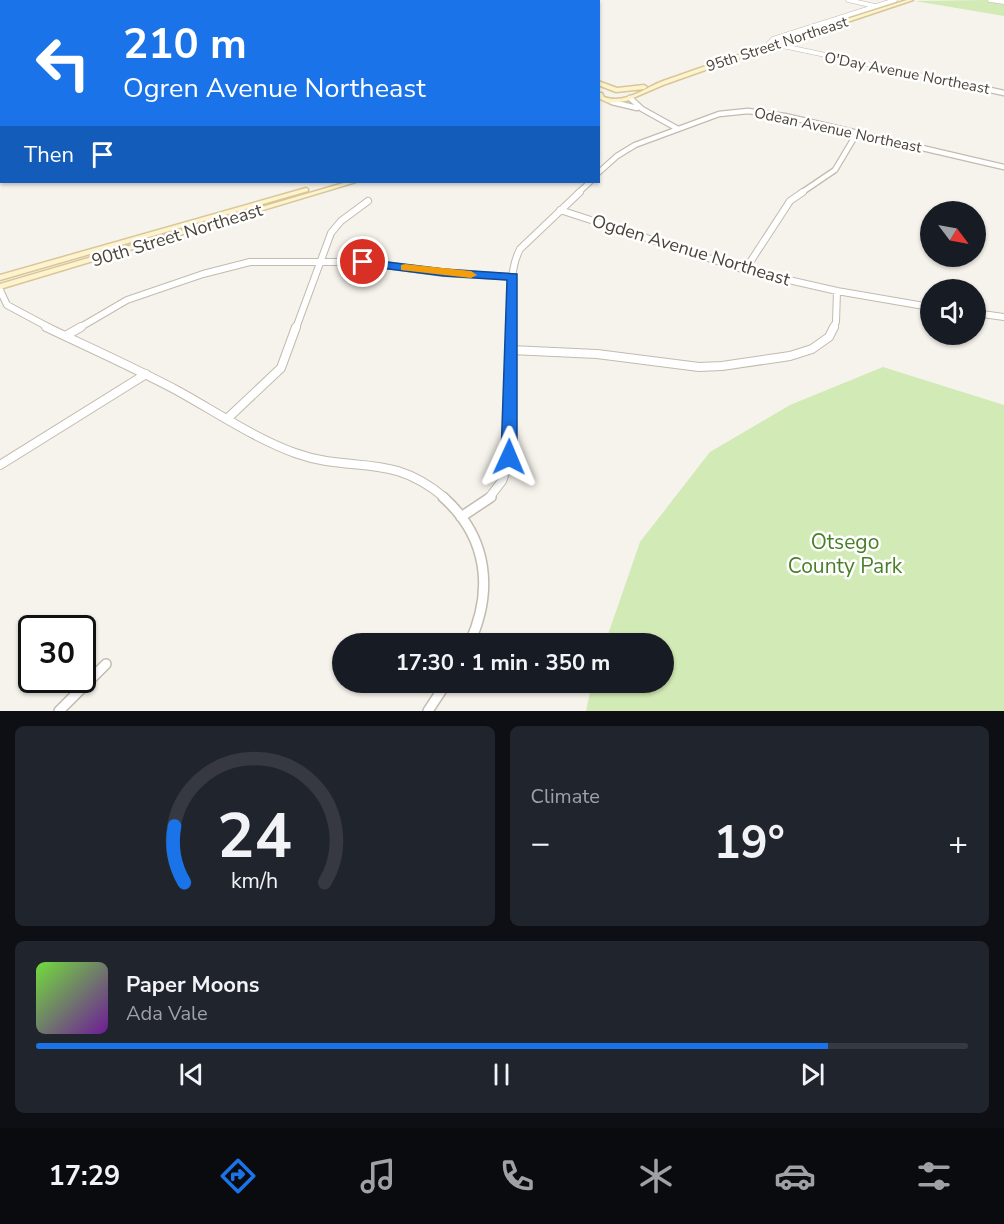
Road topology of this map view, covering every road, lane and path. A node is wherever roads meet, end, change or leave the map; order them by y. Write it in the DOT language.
graph roads {
  1 [pos="848,0"];
  2 [pos="895,0"];
  3 [pos="911,0"];
  4 [pos="990,0"];
  5 [pos="1004,2"];
  6 [pos="877,6"];
  7 [pos="886,8"];
  8 [pos="774,45"];
  9 [pos="678,77"];
  10 [pos="600,85"];
  11 [pos="616,89"];
  12 [pos="1004,93"];
  13 [pos="600,94"];
  14 [pos="630,98"];
  15 [pos="611,102"];
  16 [pos="600,103"];
  17 [pos="642,109"];
  18 [pos="678,129"];
  19 [pos="857,133"];
  20 [pos="1004,167"];
  21 [pos="600,171"];
  22 [pos="331,183"];
  23 [pos="350,183"];
  24 [pos="589,183"];
  25 [pos="368,201"];
  26 [pos="560,210"];
  27 [pos="320,260"];
  28 [pos="745,270"];
  29 [pos="18,273"];
  30 [pos="513,277"];
  31 [pos="0,278"];
  32 [pos="2,288"];
  33 [pos="837,291"];
  34 [pos="920,305"];
  35 [pos="986,315"];
  36 [pos="1004,317"];
  37 [pos="67,335"];
  38 [pos="511,350"];
  39 [pos="146,374"];
  40 [pos="228,418"];
  41 [pos="0,465"];
  42 [pos="461,517"];
  43 [pos="473,633"];
  44 [pos="106,664"];
  45 [pos="440,693"];
  46 [pos="59,711"];
  47 [pos="428,711"];
  1 -- 6 [label="street"];
  2 -- 6 [label="street"];
  3 -- 7 [label="main road, 95th Street Northeast"];
  4 -- 5 [label="street"];
  6 -- 7 [label="street"];
  6 -- 8 [label="street"];
  7 -- 8 [label="main road, 95th Street Northeast"];
  8 -- 9 [label="main road, 95th Street Northeast"];
  8 -- 12 [label="street, O'Day Avenue Northeast"];
  9 -- 11 [label="main road"];
  9 -- 14 [label="main road"];
  10 -- 11 [label="main road"];
  11 -- 13 [label="main road"];
  11 -- 14 [label="main road"];
  13 -- 15 [label="main road"];
  14 -- 15 [label="main road"];
  14 -- 17 [label="street"];
  15 -- 16 [label="main road"];
  15 -- 17 [label="street"];
  17 -- 18 [label="street"];
  18 -- 19 [label="street, Odean Avenue Northeast"];
  18 -- 21 [label="street, Odean Avenue Northeast"];
  19 -- 20 [label="street, Odean Avenue Northeast"];
  19 -- 28 [label="street"];
  22 -- 29 [label="main road, 90th Street Northeast"];
  23 -- 32 [label="main road, 90th Street Northeast"];
  24 -- 26 [label="street"];
  25 -- 27 [label="street"];
  26 -- 28 [label="street, Ogden Avenue Northeast"];
  26 -- 30 [label="street"];
  27 -- 30 [label="street"];
  27 -- 37 [label="street"];
  27 -- 40 [label="street"];
  28 -- 33 [label="street, Ogden Avenue Northeast"];
  29 -- 31 [label="main road, 90th Street Northeast"];
  29 -- 32 [label="main road"];
  30 -- 38 [label="street"];
  32 -- 37 [label="street"];
  33 -- 34 [label="street, Ogden Avenue Northeast"];
  33 -- 38 [label="street"];
  35 -- 36 [label="street"];
  37 -- 39 [label="street"];
  38 -- 42 [label="street"];
  39 -- 40 [label="street"];
  39 -- 41 [label="street"];
  40 -- 42 [label="street"];
  42 -- 43 [label="street"];
  44 -- 46 [label="street"];
  45 -- 47 [label="street"];
}
